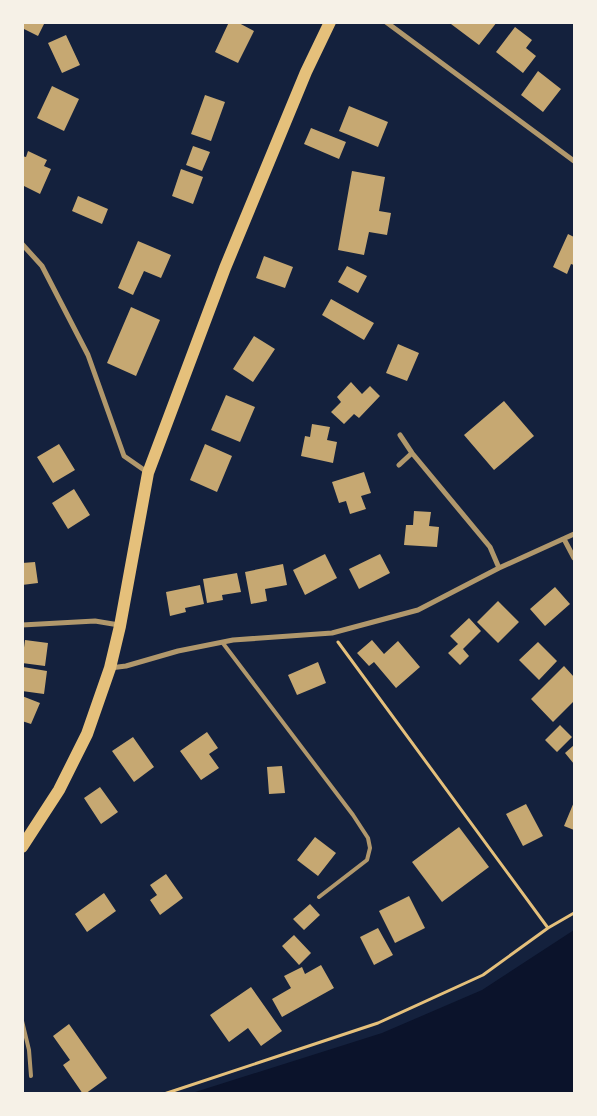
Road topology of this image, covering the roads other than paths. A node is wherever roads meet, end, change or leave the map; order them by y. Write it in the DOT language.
graph roads {
  1 [pos="330,22"];
  2 [pos="386,22"];
  3 [pos="574,160"];
  4 [pos="22,244"];
  5 [pos="400,435"];
  6 [pos="412,453"];
  7 [pos="399,465"];
  8 [pos="148,473"];
  9 [pos="574,534"];
  10 [pos="564,539"];
  11 [pos="574,558"];
  12 [pos="499,568"];
  13 [pos="22,626"];
  14 [pos="120,626"];
  15 [pos="222,642"];
  16 [pos="110,668"];
  17 [pos="22,847"];
  18 [pos="319,897"];
  19 [pos="22,1021"];
  20 [pos="31,1076"];
  1 -- 8 [label="main road"];
  2 -- 3 [label="street"];
  4 -- 8 [label="street"];
  5 -- 6 [label="street"];
  6 -- 7 [label="street"];
  6 -- 12 [label="street"];
  8 -- 14 [label="main road"];
  9 -- 10 [label="street"];
  10 -- 11 [label="street"];
  10 -- 12 [label="street"];
  12 -- 15 [label="street"];
  13 -- 14 [label="street"];
  14 -- 16 [label="main road"];
  15 -- 16 [label="street"];
  15 -- 18 [label="lane"];
  16 -- 17 [label="main road"];
  19 -- 20 [label="lane"];
}
